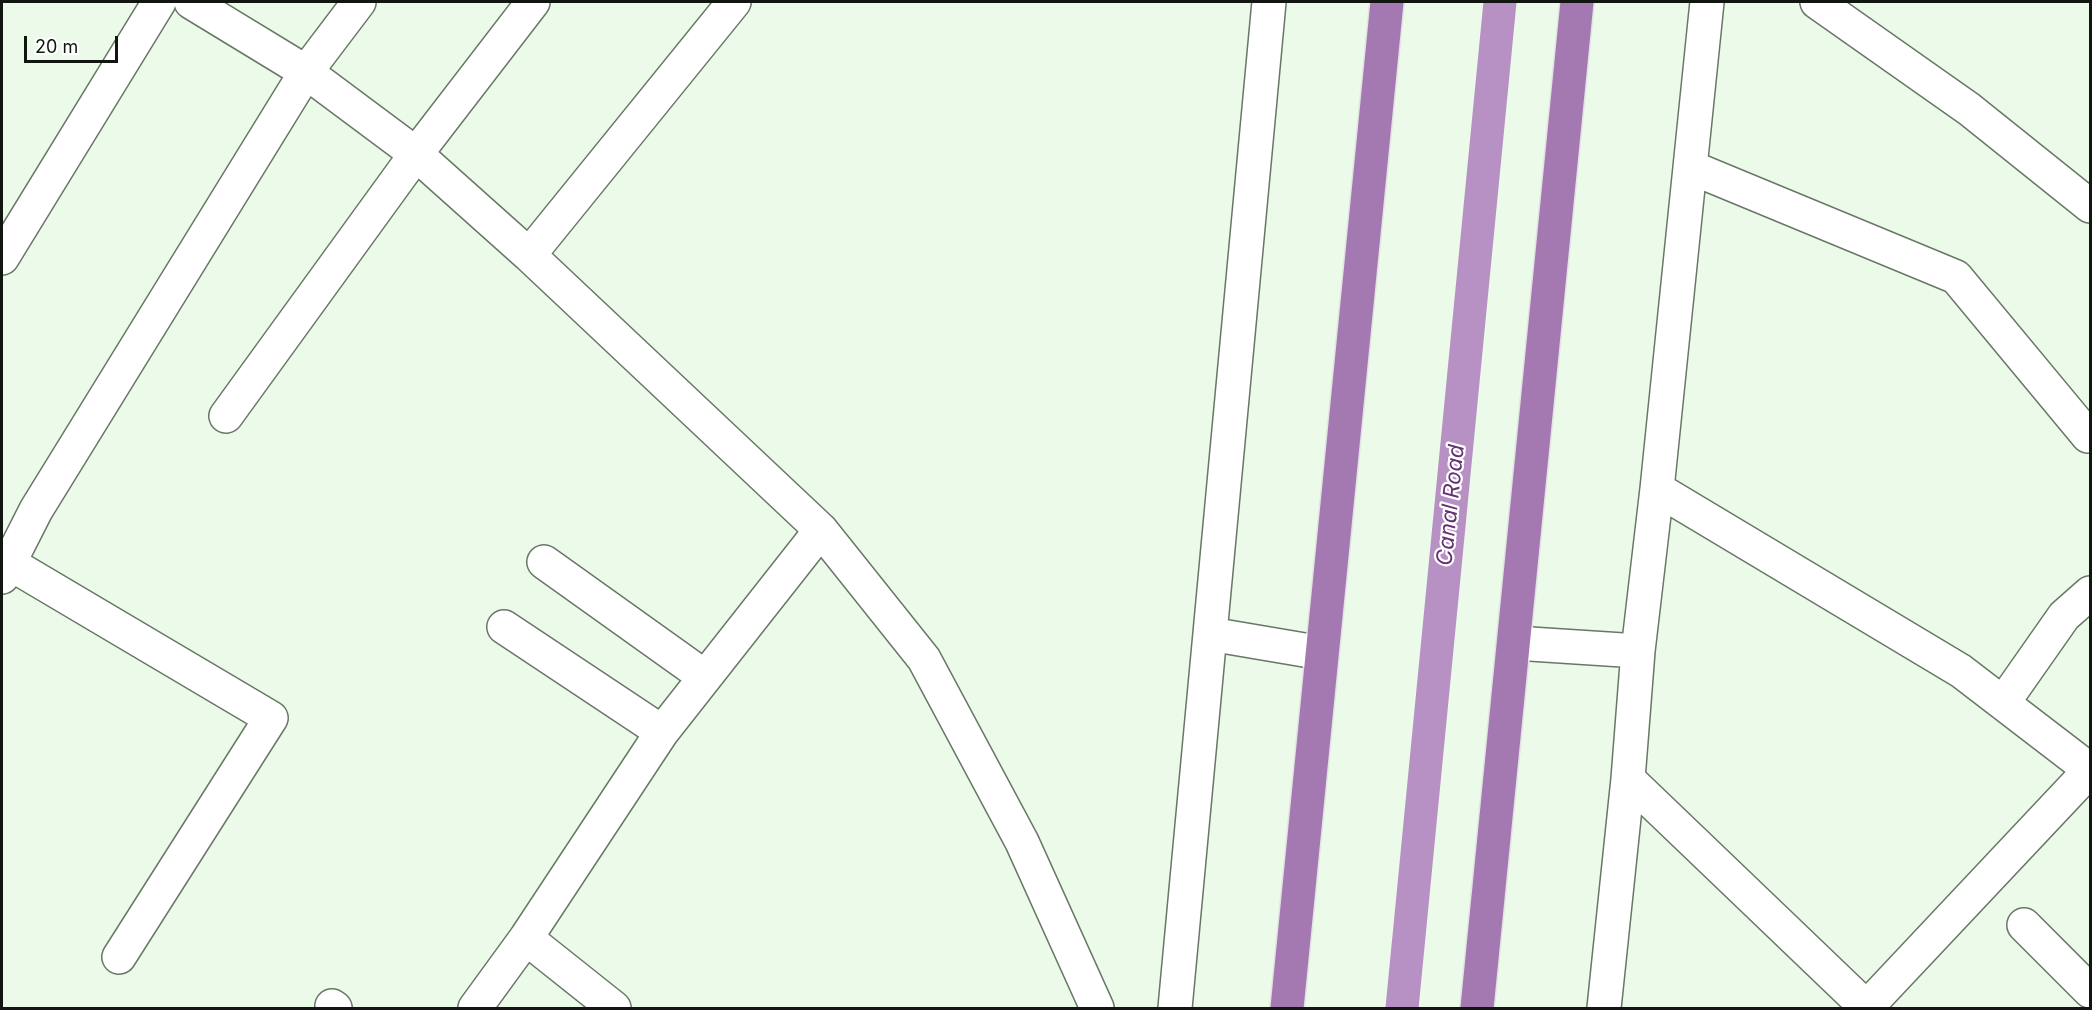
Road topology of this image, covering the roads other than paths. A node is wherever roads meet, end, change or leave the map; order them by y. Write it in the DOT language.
graph roads {
  1 [pos="159,2"];
  2 [pos="191,2"];
  3 [pos="359,2"];
  4 [pos="532,2"];
  5 [pos="734,2"];
  6 [pos="1269,2"];
  7 [pos="1387,2"];
  8 [pos="1577,2"];
  9 [pos="1707,2"];
  10 [pos="1817,2"];
  11 [pos="236,13"];
  12 [pos="306,72"];
  13 [pos="416,154"];
  14 [pos="1690,167"];
  15 [pos="2091,206"];
  16 [pos="529,255"];
  17 [pos="2,258"];
  18 [pos="226,416"];
  19 [pos="2088,436"];
  20 [pos="1657,489"];
  21 [pos="821,530"];
  22 [pos="544,562"];
  23 [pos="5,570"];
  24 [pos="2091,593"];
  25 [pos="504,627"];
  26 [pos="1210,634"];
  27 [pos="1515,643"];
  28 [pos="1638,651"];
  29 [pos="1322,653"];
  30 [pos="705,677"];
  31 [pos="2003,703"];
  32 [pos="662,732"];
  33 [pos="2090,770"];
  34 [pos="1628,779"];
  35 [pos="2024,925"];
  36 [pos="526,938"];
  37 [pos="119,957"];
  38 [pos="2091,991"];
  39 [pos="475,1008"];
  40 [pos="614,1008"];
  41 [pos="1098,1008"];
  42 [pos="1175,1008"];
  43 [pos="1287,1008"];
  44 [pos="1478,1008"];
  45 [pos="1604,1008"];
  46 [pos="1866,1008"];
  1 -- 17 [label="street"];
  2 -- 11 [label="street"];
  3 -- 12 [label="street"];
  4 -- 13 [label="street"];
  5 -- 16 [label="street"];
  6 -- 26 [label="street"];
  7 -- 29 [label="highway"];
  8 -- 27 [label="highway"];
  9 -- 14 [label="street"];
  10 -- 15 [label="street"];
  11 -- 12 [label="street"];
  12 -- 13 [label="street"];
  12 -- 23 [label="street"];
  13 -- 16 [label="street"];
  13 -- 18 [label="street"];
  14 -- 19 [label="street"];
  14 -- 20 [label="street"];
  16 -- 21 [label="street"];
  20 -- 28 [label="street"];
  20 -- 31 [label="street"];
  21 -- 30 [label="street"];
  21 -- 41 [label="street"];
  22 -- 30 [label="street"];
  23 -- 37 [label="street"];
  24 -- 31 [label="street"];
  25 -- 32 [label="street"];
  26 -- 29 [label="street"];
  26 -- 42 [label="street"];
  27 -- 28 [label="street"];
  27 -- 44 [label="highway"];
  28 -- 34 [label="street"];
  29 -- 43 [label="highway"];
  30 -- 32 [label="street"];
  31 -- 33 [label="street"];
  32 -- 36 [label="street"];
  33 -- 46 [label="street"];
  34 -- 45 [label="street"];
  34 -- 46 [label="street"];
  35 -- 38 [label="street"];
  36 -- 39 [label="street"];
  36 -- 40 [label="street"];
}
